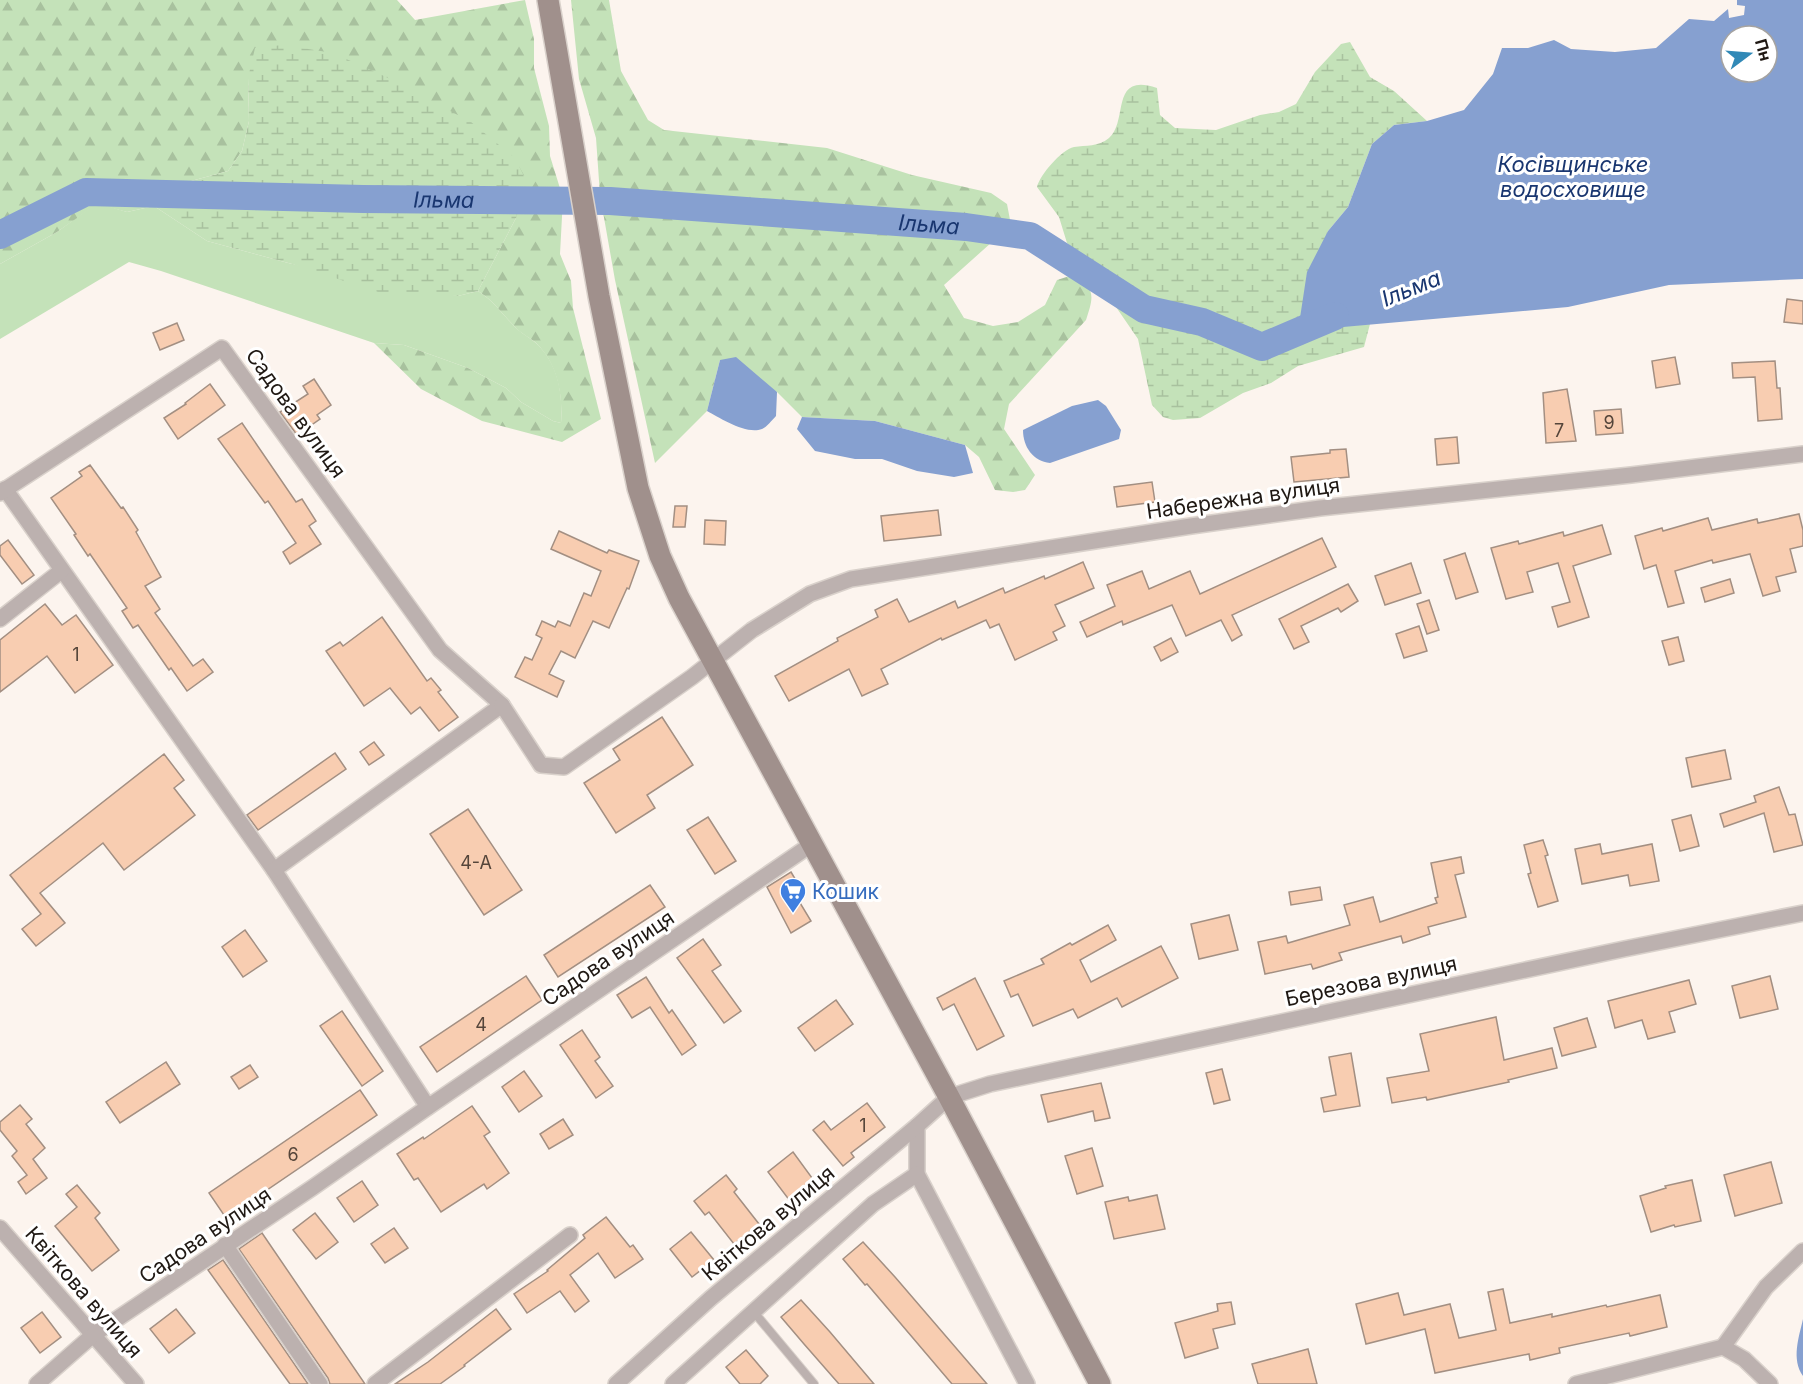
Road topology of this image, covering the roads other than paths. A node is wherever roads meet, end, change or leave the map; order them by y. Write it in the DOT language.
graph roads {
  1 [pos="548,0"];
  2 [pos="1803,454"];
  3 [pos="3,491"];
  4 [pos="61,571"];
  5 [pos="0,619"];
  6 [pos="713,660"];
  7 [pos="502,705"];
  8 [pos="812,844"];
  9 [pos="274,870"];
  10 [pos="1803,913"];
  11 [pos="950,1096"];
  12 [pos="428,1107"];
  13 [pos="917,1126"];
  14 [pos="916,1174"];
  15 [pos="0,1228"];
  16 [pos="570,1235"];
  17 [pos="225,1245"];
  18 [pos="1803,1251"];
  19 [pos="753,1311"];
  20 [pos="93,1335"];
  21 [pos="1723,1347"];
  22 [pos="37,1384"];
  23 [pos="136,1384"];
  24 [pos="320,1384"];
  25 [pos="375,1384"];
  26 [pos="616,1384"];
  27 [pos="673,1384"];
  28 [pos="814,1384"];
  29 [pos="1027,1384"];
  30 [pos="1100,1384"];
  31 [pos="1576,1384"];
  32 [pos="1770,1384"];
  1 -- 6 [label="street"];
  2 -- 6 [label="street, Набережна вулиця"];
  3 -- 4 [label="street, Садова вулиця"];
  3 -- 7 [label="street, Садова вулиця"];
  4 -- 5 [label="street"];
  4 -- 9 [label="street, Садова вулиця"];
  6 -- 7 [label="street, Набережна вулиця"];
  6 -- 8 [label="street"];
  7 -- 9 [label="street"];
  8 -- 11 [label="street"];
  8 -- 12 [label="street, Садова вулиця"];
  9 -- 12 [label="street, Садова вулиця"];
  10 -- 11 [label="street, Березова вулиця"];
  11 -- 13 [label="street, Квіткова вулиця"];
  11 -- 30 [label="street"];
  12 -- 17 [label="street, Садова вулиця"];
  13 -- 14 [label="street"];
  13 -- 26 [label="street, Квіткова вулиця"];
  14 -- 19 [label="street"];
  14 -- 29 [label="street"];
  15 -- 20 [label="street, Квіткова вулиця"];
  16 -- 25 [label="street"];
  17 -- 20 [label="street, Садова вулиця"];
  17 -- 24 [label="street"];
  18 -- 21 [label="street"];
  19 -- 27 [label="street"];
  19 -- 28 [label="lane"];
  20 -- 22 [label="street, Садова вулиця"];
  20 -- 23 [label="street, Квіткова вулиця"];
  21 -- 31 [label="street"];
  21 -- 32 [label="street"];
}
